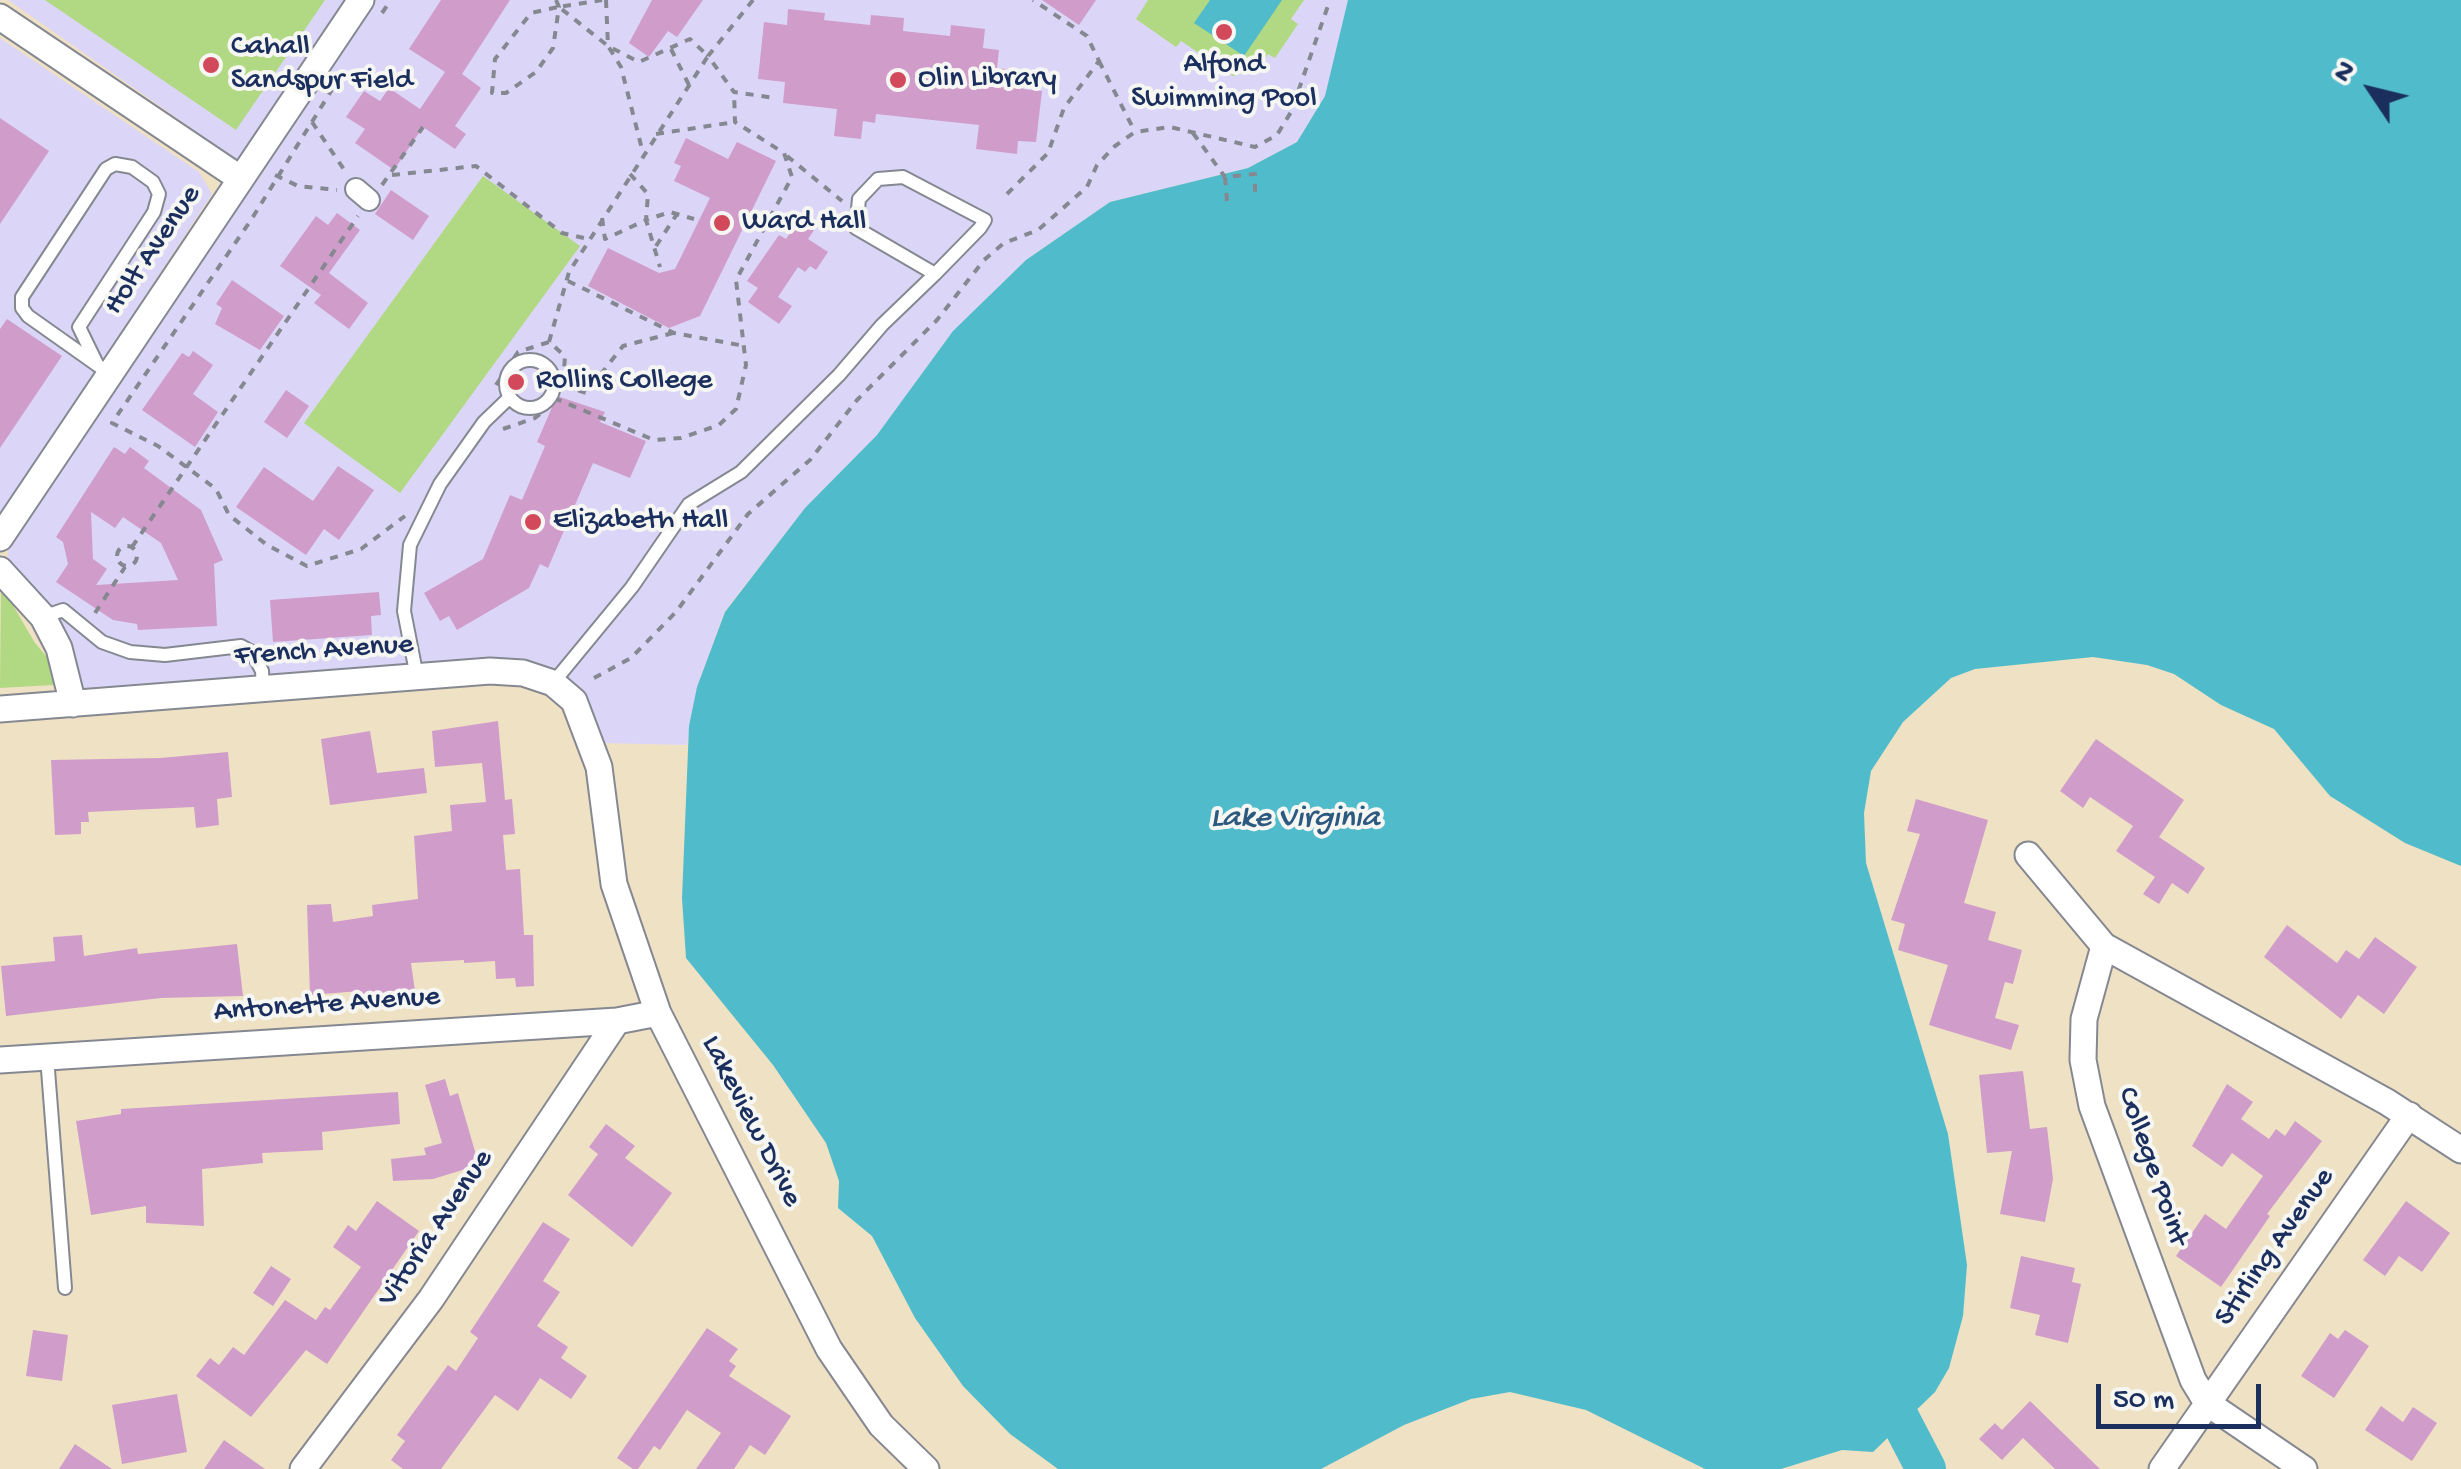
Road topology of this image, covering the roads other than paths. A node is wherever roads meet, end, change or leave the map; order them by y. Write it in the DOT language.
graph roads {
  1 [pos="371,7"];
  2 [pos="0,17"];
  3 [pos="252,173"];
  4 [pos="934,274"];
  5 [pos="104,369"];
  6 [pos="510,397"];
  7 [pos="5,520"];
  8 [pos="0,570"];
  9 [pos="43,618"];
  10 [pos="417,677"];
  11 [pos="553,683"];
  12 [pos="263,689"];
  13 [pos="74,704"];
  14 [pos="0,709"];
  15 [pos="2028,855"];
  16 [pos="2104,946"];
  17 [pos="658,1012"];
  18 [pos="617,1020"];
  19 [pos="48,1056"];
  20 [pos="0,1060"];
  21 [pos="2409,1115"];
  22 [pos="2461,1150"];
  23 [pos="65,1288"];
  24 [pos="2207,1403"];
  25 [pos="304,1469"];
  26 [pos="926,1469"];
  27 [pos="2162,1469"];
  28 [pos="2304,1469"];
  1 -- 3 [label="street, Holt Avenue"];
  2 -- 3 [label="street"];
  3 -- 5 [label="street, Holt Avenue"];
  4 -- 4 [label="lane"];
  4 -- 11 [label="lane"];
  5 -- 5 [label="lane"];
  5 -- 7 [label="street, Holt Avenue"];
  6 -- 10 [label="lane"];
  8 -- 9 [label="street"];
  9 -- 12 [label="lane"];
  9 -- 13 [label="street"];
  10 -- 11 [label="street, French Avenue"];
  10 -- 12 [label="street, French Avenue"];
  11 -- 17 [label="street, Lakeview Drive"];
  12 -- 13 [label="street, French Avenue"];
  13 -- 14 [label="street, French Avenue"];
  15 -- 16 [label="street"];
  16 -- 21 [label="street"];
  16 -- 24 [label="street, College Point"];
  17 -- 18 [label="street, Antonette Avenue"];
  17 -- 26 [label="street, Lakeview Drive"];
  18 -- 19 [label="street, Antonette Avenue"];
  18 -- 25 [label="street, Vitoria Avenue"];
  19 -- 20 [label="street, Antonette Avenue"];
  19 -- 23 [label="lane"];
  21 -- 22 [label="street"];
  21 -- 24 [label="street, Stirling Avenue"];
  24 -- 27 [label="street, Stirling Avenue"];
  24 -- 28 [label="street"];
}
